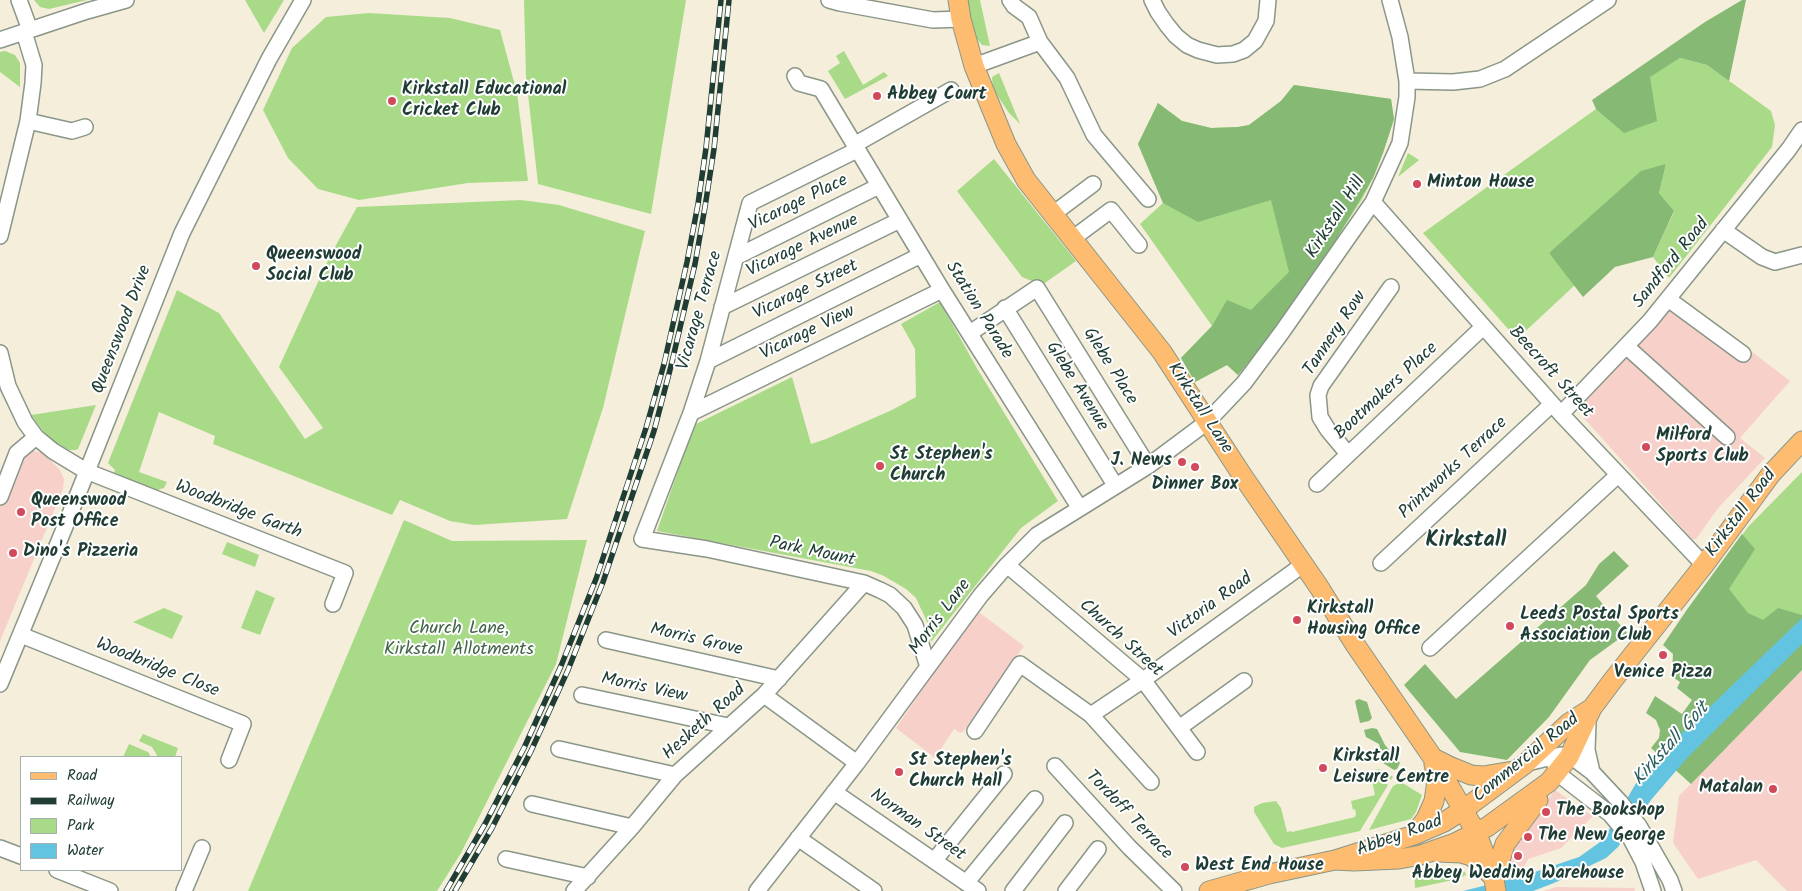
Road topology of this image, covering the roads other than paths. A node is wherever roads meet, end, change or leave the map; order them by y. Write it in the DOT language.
graph roads {
  1 [pos="19,0"];
  2 [pos="126,0"];
  3 [pos="303,0"];
  4 [pos="829,0"];
  5 [pos="958,0"];
  6 [pos="1010,0"];
  7 [pos="1152,0"];
  8 [pos="1268,0"];
  9 [pos="1390,0"];
  10 [pos="1608,0"];
  11 [pos="873,4"];
  12 [pos="961,19"];
  13 [pos="27,31"];
  14 [pos="0,40"];
  15 [pos="1040,42"];
  16 [pos="974,66"];
  17 [pos="795,76"];
  18 [pos="1407,81"];
  19 [pos="951,90"];
  20 [pos="28,121"];
  21 [pos="85,127"];
  22 [pos="1802,130"];
  23 [pos="853,143"];
  24 [pos="1094,184"];
  25 [pos="879,186"];
  26 [pos="1148,199"];
  27 [pos="1373,202"];
  28 [pos="1053,214"];
  29 [pos="900,220"];
  30 [pos="1723,230"];
  31 [pos="0,236"];
  32 [pos="1072,239"];
  33 [pos="1139,245"];
  34 [pos="921,255"];
  35 [pos="1802,255"];
  36 [pos="736,257"];
  37 [pos="1390,286"];
  38 [pos="942,290"];
  39 [pos="1668,299"];
  40 [pos="722,307"];
  41 [pos="1005,308"];
  42 [pos="1483,327"];
  43 [pos="970,333"];
  44 [pos="1627,347"];
  45 [pos="0,353"];
  46 [pos="1742,354"];
  47 [pos="708,361"];
  48 [pos="1557,409"];
  49 [pos="691,413"];
  50 [pos="1207,422"];
  51 [pos="36,436"];
  52 [pos="1727,436"];
  53 [pos="1802,441"];
  54 [pos="1348,454"];
  55 [pos="1148,466"];
  56 [pos="86,471"];
  57 [pos="1618,475"];
  58 [pos="1317,484"];
  59 [pos="1115,485"];
  60 [pos="0,497"];
  61 [pos="1079,507"];
  62 [pos="642,539"];
  63 [pos="1381,562"];
  64 [pos="1304,564"];
  65 [pos="1007,565"];
  66 [pos="1704,565"];
  67 [pos="864,583"];
  68 [pos="333,604"];
  69 [pos="21,635"];
  70 [pos="606,640"];
  71 [pos="1430,648"];
  72 [pos="928,666"];
  73 [pos="779,679"];
  74 [pos="1143,680"];
  75 [pos="1244,681"];
  76 [pos="0,684"];
  77 [pos="764,694"];
  78 [pos="582,695"];
  79 [pos="1590,714"];
  80 [pos="1091,716"];
  81 [pos="1569,724"];
  82 [pos="728,726"];
  83 [pos="1179,728"];
  84 [pos="975,732"];
  85 [pos="559,750"];
  86 [pos="1197,752"];
  87 [pos="1433,758"];
  88 [pos="229,760"];
  89 [pos="857,762"];
  90 [pos="1055,766"];
  91 [pos="1521,767"];
  92 [pos="1557,771"];
  93 [pos="1592,772"];
  94 [pos="1004,774"];
  95 [pos="675,775"];
  96 [pos="1152,782"];
  97 [pos="834,792"];
  98 [pos="1035,799"];
  99 [pos="532,804"];
  100 [pos="1463,810"];
  101 [pos="1065,823"];
  102 [pos="632,826"];
  103 [pos="1480,832"];
  104 [pos="1635,833"];
  105 [pos="1414,835"];
  106 [pos="798,838"];
  107 [pos="0,848"];
  108 [pos="202,848"];
  109 [pos="1098,848"];
  110 [pos="1432,851"];
  111 [pos="20,856"];
  112 [pos="506,859"];
  113 [pos="1335,860"];
  114 [pos="934,861"];
  115 [pos="60,871"];
  116 [pos="588,877"];
  117 [pos="1495,885"];
  118 [pos="972,887"];
  119 [pos="762,889"];
  120 [pos="110,891"];
  121 [pos="184,891"];
  122 [pos="574,891"];
  123 [pos="874,891"];
  124 [pos="1013,891"];
  125 [pos="1066,891"];
  126 [pos="1174,891"];
  127 [pos="1209,891"];
  128 [pos="1653,891"];
  129 [pos="1674,891"];
  1 -- 13 [label="street"];
  2 -- 13 [label="street"];
  3 -- 56 [label="street, Queenswood Drive"];
  4 -- 11 [label="street"];
  5 -- 12 [label="main road, Kirkstall Lane"];
  6 -- 15 [label="street"];
  7 -- 8 [label="street"];
  9 -- 18 [label="street, Kirkstall Hill"];
  10 -- 18 [label="street"];
  11 -- 12 [label="street"];
  12 -- 16 [label="main road, Kirkstall Lane"];
  13 -- 14 [label="street"];
  13 -- 20 [label="street"];
  15 -- 16 [label="street"];
  15 -- 26 [label="street"];
  16 -- 28 [label="main road, Kirkstall Lane"];
  17 -- 23 [label="street, Station Parade"];
  18 -- 27 [label="street, Kirkstall Hill"];
  19 -- 23 [label="street, Vicarage Terrace"];
  20 -- 21 [label="street"];
  20 -- 31 [label="street"];
  22 -- 30 [label="street, Sandford Road"];
  23 -- 25 [label="street, Station Parade"];
  23 -- 36 [label="street, Vicarage Terrace"];
  24 -- 28 [label="street"];
  25 -- 29 [label="street, Station Parade"];
  25 -- 36 [label="street, Vicarage Place"];
  27 -- 42 [label="street, Beecroft Street"];
  27 -- 50 [label="street, Kirkstall Hill"];
  28 -- 32 [label="main road, Kirkstall Lane"];
  29 -- 34 [label="street, Station Parade"];
  29 -- 40 [label="street, Vicarage Avenue"];
  30 -- 35 [label="street"];
  30 -- 39 [label="street, Sandford Road"];
  32 -- 33 [label="street"];
  32 -- 50 [label="main road, Kirkstall Lane"];
  34 -- 38 [label="street, Station Parade"];
  34 -- 47 [label="street, Vicarage Street"];
  36 -- 40 [label="street, Vicarage Terrace"];
  37 -- 54 [label="street, Tannery Row"];
  38 -- 43 [label="street, Station Parade"];
  38 -- 49 [label="street, Vicarage View"];
  39 -- 44 [label="street, Sandford Road"];
  39 -- 46 [label="street"];
  40 -- 47 [label="street, Vicarage Terrace"];
  41 -- 43 [label="street"];
  41 -- 55 [label="street, Glebe Place"];
  41 -- 59 [label="street, Glebe Avenue"];
  42 -- 48 [label="street, Beecroft Street"];
  42 -- 54 [label="street, Bootmakers Place"];
  43 -- 61 [label="street, Station Parade"];
  44 -- 48 [label="street, Sandford Road"];
  44 -- 52 [label="street"];
  45 -- 51 [label="street"];
  47 -- 49 [label="street, Vicarage Terrace"];
  48 -- 57 [label="street, Beecroft Street"];
  48 -- 63 [label="street, Printworks Terrace"];
  49 -- 62 [label="street, Vicarage Terrace"];
  50 -- 55 [label="street, Morris Lane"];
  50 -- 64 [label="main road, Kirkstall Lane"];
  51 -- 56 [label="street"];
  51 -- 60 [label="street"];
  53 -- 66 [label="main road, Kirkstall Road"];
  54 -- 58 [label="street, Bootmakers Place"];
  55 -- 59 [label="street, Morris Lane"];
  56 -- 68 [label="street, Woodbridge Garth"];
  56 -- 69 [label="street, Queenswood Drive"];
  57 -- 66 [label="street, Beecroft Street"];
  57 -- 71 [label="street"];
  59 -- 61 [label="street, Morris Lane"];
  61 -- 65 [label="street, Morris Lane"];
  62 -- 67 [label="street, Park Mount"];
  64 -- 74 [label="street, Victoria Road"];
  64 -- 87 [label="main road, Kirkstall Lane"];
  65 -- 72 [label="street, Morris Lane"];
  65 -- 74 [label="street, Church Street"];
  66 -- 79 [label="main road, Commercial Road"];
  67 -- 72 [label="street, Park Mount"];
  67 -- 73 [label="street, Hesketh Road"];
  69 -- 76 [label="street, Queenswood Drive"];
  69 -- 88 [label="street, Woodbridge Close"];
  70 -- 73 [label="street, Morris Grove"];
  72 -- 89 [label="street, Morris Lane"];
  73 -- 77 [label="street, Hesketh Road"];
  74 -- 80 [label="street, Victoria Road"];
  74 -- 83 [label="street, Church Street"];
  75 -- 83 [label="street"];
  77 -- 82 [label="street, Hesketh Road"];
  77 -- 89 [label="street"];
  78 -- 82 [label="street, Morris View"];
  79 -- 81 [label="main road, Commercial Road"];
  79 -- 92 [label="main road, Commercial Road"];
  79 -- 93 [label="street"];
  80 -- 84 [label="street"];
  80 -- 96 [label="street"];
  81 -- 91 [label="main road, Commercial Road"];
  81 -- 92 [label="street"];
  82 -- 95 [label="street, Hesketh Road"];
  83 -- 86 [label="street, Church Street"];
  85 -- 95 [label="street"];
  87 -- 91 [label="main road"];
  87 -- 100 [label="main road, Kirkstall Lane"];
  87 -- 105 [label="main road"];
  89 -- 97 [label="street, Morris Lane"];
  90 -- 126 [label="street, Tordoff Terrace"];
  91 -- 92 [label="street"];
  91 -- 100 [label="main road, Commercial Road"];
  92 -- 93 [label="street"];
  92 -- 103 [label="main road, Commercial Road"];
  92 -- 104 [label="street"];
  92 -- 117 [label="main road"];
  93 -- 104 [label="street"];
  94 -- 114 [label="street"];
  95 -- 102 [label="street, Hesketh Road"];
  97 -- 106 [label="street, Morris Lane"];
  97 -- 114 [label="street, Norman Street"];
  98 -- 118 [label="street"];
  99 -- 102 [label="street"];
  100 -- 103 [label="main road, Kirkstall Lane"];
  100 -- 105 [label="main road, Abbey Road"];
  101 -- 124 [label="street"];
  102 -- 116 [label="street, Hesketh Road"];
  103 -- 110 [label="main road, Abbey Road"];
  103 -- 117 [label="main road, Kirkstall Lane"];
  104 -- 128 [label="street"];
  104 -- 129 [label="street"];
  105 -- 113 [label="main road, Abbey Road"];
  106 -- 119 [label="street, Morris Lane"];
  106 -- 123 [label="street"];
  107 -- 111 [label="street"];
  108 -- 121 [label="street"];
  109 -- 125 [label="street"];
  110 -- 113 [label="main road, Abbey Road"];
  110 -- 117 [label="main road"];
  112 -- 116 [label="street"];
  113 -- 127 [label="main road, Abbey Road"];
  114 -- 118 [label="street, Norman Street"];
  115 -- 120 [label="street"];
  116 -- 122 [label="street, Hesketh Road"];
}
